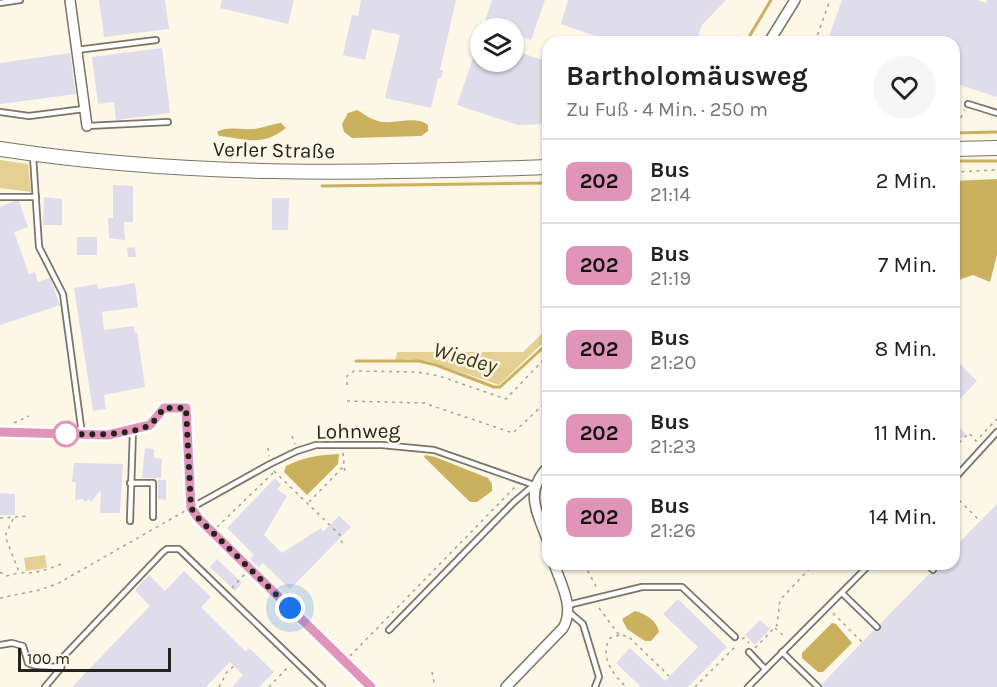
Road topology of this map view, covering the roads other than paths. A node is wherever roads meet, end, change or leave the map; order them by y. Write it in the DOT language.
graph roads {
  1 [pos="20,0"];
  2 [pos="70,0"];
  3 [pos="795,0"];
  4 [pos="0,3"];
  5 [pos="773,36"];
  6 [pos="156,40"];
  7 [pos="76,50"];
  8 [pos="968,104"];
  9 [pos="85,109"];
  10 [pos="0,112"];
  11 [pos="997,113"];
  12 [pos="168,122"];
  13 [pos="87,126"];
  14 [pos="997,148"];
  15 [pos="0,149"];
  16 [pos="960,149"];
  17 [pos="33,154"];
  18 [pos="542,167"];
  19 [pos="36,196"];
  20 [pos="0,197"];
  21 [pos="150,425"];
  22 [pos="133,430"];
  23 [pos="0,432"];
  24 [pos="997,432"];
  25 [pos="82,434"];
  26 [pos="960,472"];
  27 [pos="542,475"];
  28 [pos="130,483"];
  29 [pos="534,485"];
  30 [pos="191,508"];
  31 [pos="153,517"];
  32 [pos="130,521"];
  33 [pos="542,524"];
  34 [pos="556,570"];
  35 [pos="864,570"];
  36 [pos="842,593"];
  37 [pos="568,609"];
  38 [pos="877,627"];
  39 [pos="389,630"];
  40 [pos="735,637"];
  41 [pos="0,645"];
  42 [pos="749,652"];
  43 [pos="782,652"];
  44 [pos="61,668"];
  45 [pos="765,669"];
  46 [pos="45,687"];
  47 [pos="322,687"];
  48 [pos="371,687"];
  49 [pos="506,687"];
  50 [pos="595,687"];
  51 [pos="748,687"];
  52 [pos="818,687"];
  1 -- 4 [label="lane"];
  2 -- 7 [label="street"];
  3 -- 5 [label="street"];
  6 -- 7 [label="lane"];
  7 -- 9 [label="street"];
  8 -- 11 [label="lane"];
  9 -- 10 [label="lane"];
  9 -- 13 [label="street"];
  12 -- 13 [label="lane"];
  14 -- 16 [label="main road"];
  15 -- 17 [label="main road, Verler Straße"];
  17 -- 18 [label="main road, Verler Straße"];
  17 -- 19 [label="lane"];
  19 -- 20 [label="lane"];
  19 -- 25 [label="lane"];
  21 -- 22 [label="street"];
  21 -- 30 [label="lane"];
  22 -- 25 [label="street"];
  22 -- 28 [label="lane"];
  23 -- 25 [label="street"];
  24 -- 26 [label="lane"];
  27 -- 29 [label="street"];
  28 -- 31 [label="lane"];
  28 -- 32 [label="lane"];
  29 -- 30 [label="lane, Lohnweg"];
  29 -- 33 [label="street"];
  29 -- 39 [label="lane"];
  30 -- 48 [label="lane"];
  34 -- 37 [label="street"];
  35 -- 36 [label="lane"];
  36 -- 38 [label="lane"];
  36 -- 43 [label="lane"];
  37 -- 40 [label="lane"];
  37 -- 49 [label="street"];
  37 -- 50 [label="lane"];
  41 -- 44 [label="lane"];
  42 -- 45 [label="lane"];
  43 -- 45 [label="lane"];
  43 -- 52 [label="lane"];
  44 -- 46 [label="lane"];
  44 -- 47 [label="lane"];
  45 -- 51 [label="lane"];
}
